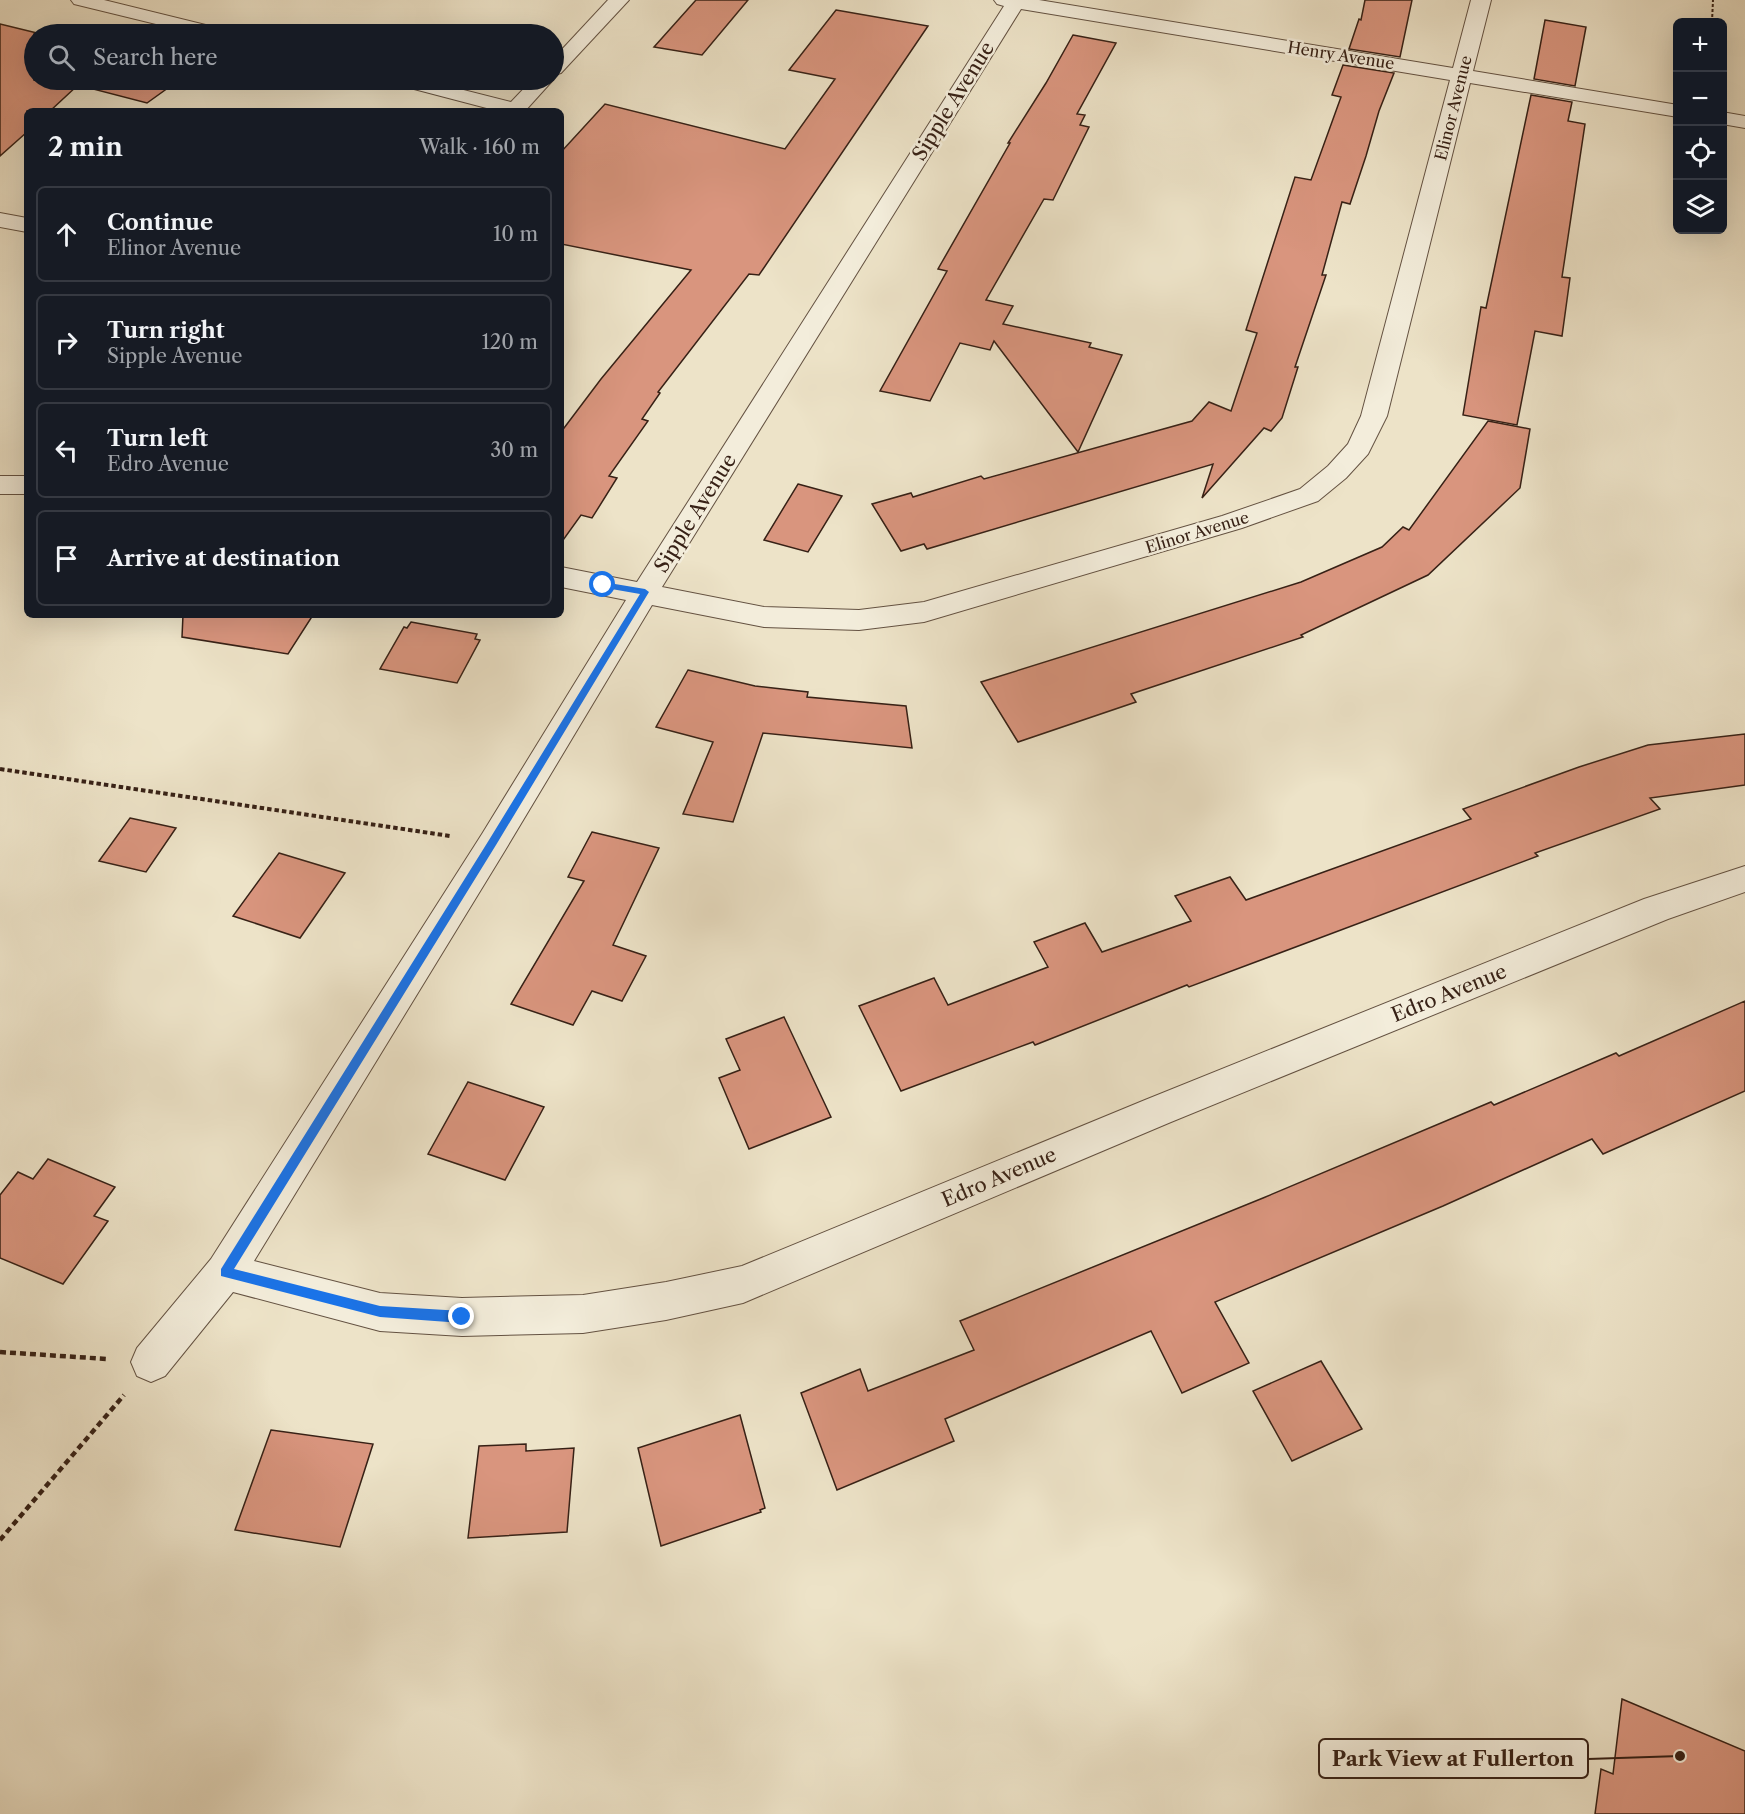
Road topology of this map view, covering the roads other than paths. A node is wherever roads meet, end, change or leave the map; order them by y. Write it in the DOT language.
graph roads {
  1 [pos="81,0"];
  2 [pos="619,0"];
  3 [pos="1481,0"];
  4 [pos="1012,1"];
  5 [pos="178,24"];
  6 [pos="564,58"];
  7 [pos="1462,75"];
  8 [pos="439,90"];
  9 [pos="533,90"];
  10 [pos="507,108"];
  11 [pos="516,108"];
  12 [pos="1673,110"];
  13 [pos="1727,119"];
  14 [pos="1745,122"];
  15 [pos="0,220"];
  16 [pos="24,224"];
  17 [pos="0,485"];
  18 [pos="24,485"];
  19 [pos="564,578"];
  20 [pos="645,592"];
  21 [pos="1745,879"];
  22 [pos="225,1272"];
  23 [pos="152,1362"];
  1 -- 5 [label="street"];
  2 -- 6 [label="street"];
  3 -- 7 [label="street, Elinor Avenue"];
  4 -- 7 [label="street, Henry Avenue"];
  4 -- 20 [label="street, Sipple Avenue"];
  7 -- 12 [label="street, Henry Avenue"];
  7 -- 20 [label="street, Elinor Avenue"];
  8 -- 10 [label="street"];
  9 -- 11 [label="street"];
  13 -- 14 [label="street"];
  15 -- 16 [label="street"];
  17 -- 18 [label="street"];
  19 -- 20 [label="street, Elinor Avenue"];
  20 -- 22 [label="street, Sipple Avenue"];
  21 -- 22 [label="street, Edro Avenue"];
  22 -- 23 [label="street, Sipple Avenue"];
}
